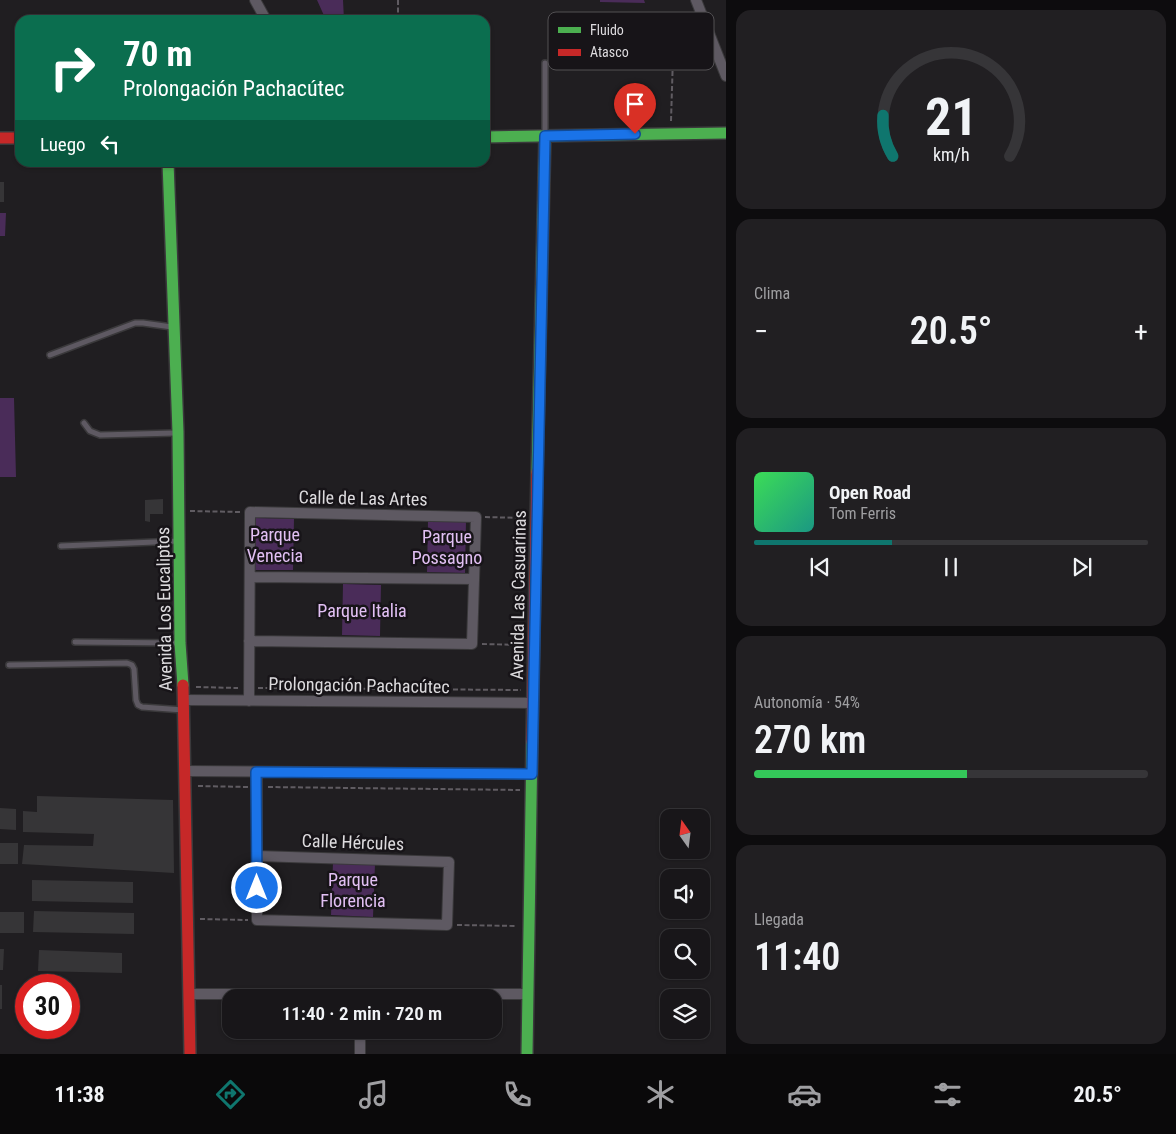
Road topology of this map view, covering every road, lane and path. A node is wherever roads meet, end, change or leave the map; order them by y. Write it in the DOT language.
graph roads {
  1 [pos="256,0"];
  2 [pos="398,0"];
  3 [pos="696,0"];
  4 [pos="701,12"];
  5 [pos="264,15"];
  6 [pos="398,15"];
  7 [pos="714,46"];
  8 [pos="544,63"];
  9 [pos="673,70"];
  10 [pos="726,76"];
  11 [pos="671,133"];
  12 [pos="726,133"];
  13 [pos="545,136"];
  14 [pos="490,137"];
  15 [pos="0,138"];
  16 [pos="15,138"];
  17 [pos="168,167"];
  18 [pos="175,328"];
  19 [pos="50,354"];
  20 [pos="84,423"];
  21 [pos="178,432"];
  22 [pos="180,510"];
  23 [pos="250,512"];
  24 [pos="476,516"];
  25 [pos="536,518"];
  26 [pos="179,541"];
  27 [pos="61,546"];
  28 [pos="250,577"];
  29 [pos="474,579"];
  30 [pos="249,641"];
  31 [pos="75,642"];
  32 [pos="180,643"];
  33 [pos="472,644"];
  34 [pos="534,645"];
  35 [pos="9,665"];
  36 [pos="183,687"];
  37 [pos="249,688"];
  38 [pos="533,690"];
  39 [pos="249,700"];
  40 [pos="533,703"];
  41 [pos="184,705"];
  42 [pos="185,771"];
  43 [pos="256,772"];
  44 [pos="532,774"];
  45 [pos="185,786"];
  46 [pos="257,787"];
  47 [pos="532,790"];
  48 [pos="257,856"];
  49 [pos="188,919"];
  50 [pos="257,920"];
  51 [pos="447,925"];
  52 [pos="529,926"];
  53 [pos="189,994"];
  54 [pos="222,994"];
  55 [pos="502,994"];
  56 [pos="528,994"];
  57 [pos="360,1039"];
  58 [pos="190,1054"];
  59 [pos="360,1054"];
  60 [pos="527,1054"];
  1 -- 5 [label="street"];
  2 -- 6 [label="path"];
  3 -- 4 [label="street"];
  7 -- 10 [label="street"];
  8 -- 13 [label="lane"];
  9 -- 11 [label="path"];
  11 -- 12 [label="street"];
  11 -- 13 [label="street"];
  13 -- 14 [label="street"];
  13 -- 25 [label="street, Avenida Las Casuarinas"];
  15 -- 16 [label="street"];
  17 -- 18 [label="street, Avenida Los Eucaliptos"];
  18 -- 19 [label="lane"];
  18 -- 21 [label="street, Avenida Los Eucaliptos"];
  20 -- 21 [label="lane"];
  21 -- 22 [label="street, Avenida Los Eucaliptos"];
  22 -- 23 [label="path"];
  22 -- 26 [label="street, Avenida Los Eucaliptos"];
  23 -- 24 [label="street, Calle de Las Artes"];
  23 -- 28 [label="street"];
  24 -- 25 [label="path"];
  24 -- 29 [label="street"];
  25 -- 34 [label="street, Avenida Las Casuarinas"];
  26 -- 27 [label="lane"];
  26 -- 32 [label="street, Avenida Los Eucaliptos"];
  28 -- 29 [label="street"];
  28 -- 30 [label="street"];
  29 -- 33 [label="street"];
  30 -- 33 [label="street"];
  30 -- 37 [label="street"];
  31 -- 32 [label="lane"];
  32 -- 36 [label="street, Avenida Los Eucaliptos"];
  33 -- 34 [label="path"];
  34 -- 38 [label="street, Avenida Las Casuarinas"];
  35 -- 41 [label="lane"];
  36 -- 37 [label="path"];
  36 -- 41 [label="street, Avenida Los Eucaliptos"];
  37 -- 38 [label="path"];
  37 -- 39 [label="street"];
  38 -- 40 [label="street, Avenida Las Casuarinas"];
  39 -- 40 [label="street, Prolongación Pachacútec"];
  39 -- 41 [label="street, Prolongación Pachacútec"];
  40 -- 44 [label="street, Avenida Las Casuarinas"];
  41 -- 42 [label="street, Avenida Los Eucaliptos"];
  42 -- 43 [label="street"];
  42 -- 45 [label="street, Avenida Los Eucaliptos"];
  43 -- 44 [label="street"];
  43 -- 46 [label="street"];
  44 -- 47 [label="street, Avenida Las Casuarinas"];
  45 -- 46 [label="path"];
  45 -- 49 [label="street, Avenida Los Eucaliptos"];
  46 -- 47 [label="path"];
  46 -- 48 [label="street"];
  47 -- 52 [label="street, Avenida Las Casuarinas"];
  48 -- 50 [label="street"];
  48 -- 51 [label="street, Calle Hércules"];
  49 -- 50 [label="path"];
  49 -- 53 [label="street, Avenida Los Eucaliptos"];
  50 -- 51 [label="street"];
  51 -- 52 [label="path"];
  52 -- 56 [label="street, Avenida Las Casuarinas"];
  53 -- 54 [label="street"];
  53 -- 58 [label="street, Avenida Los Eucaliptos"];
  55 -- 56 [label="street"];
  56 -- 60 [label="street, Avenida Las Casuarinas"];
  57 -- 59 [label="street"];
}
